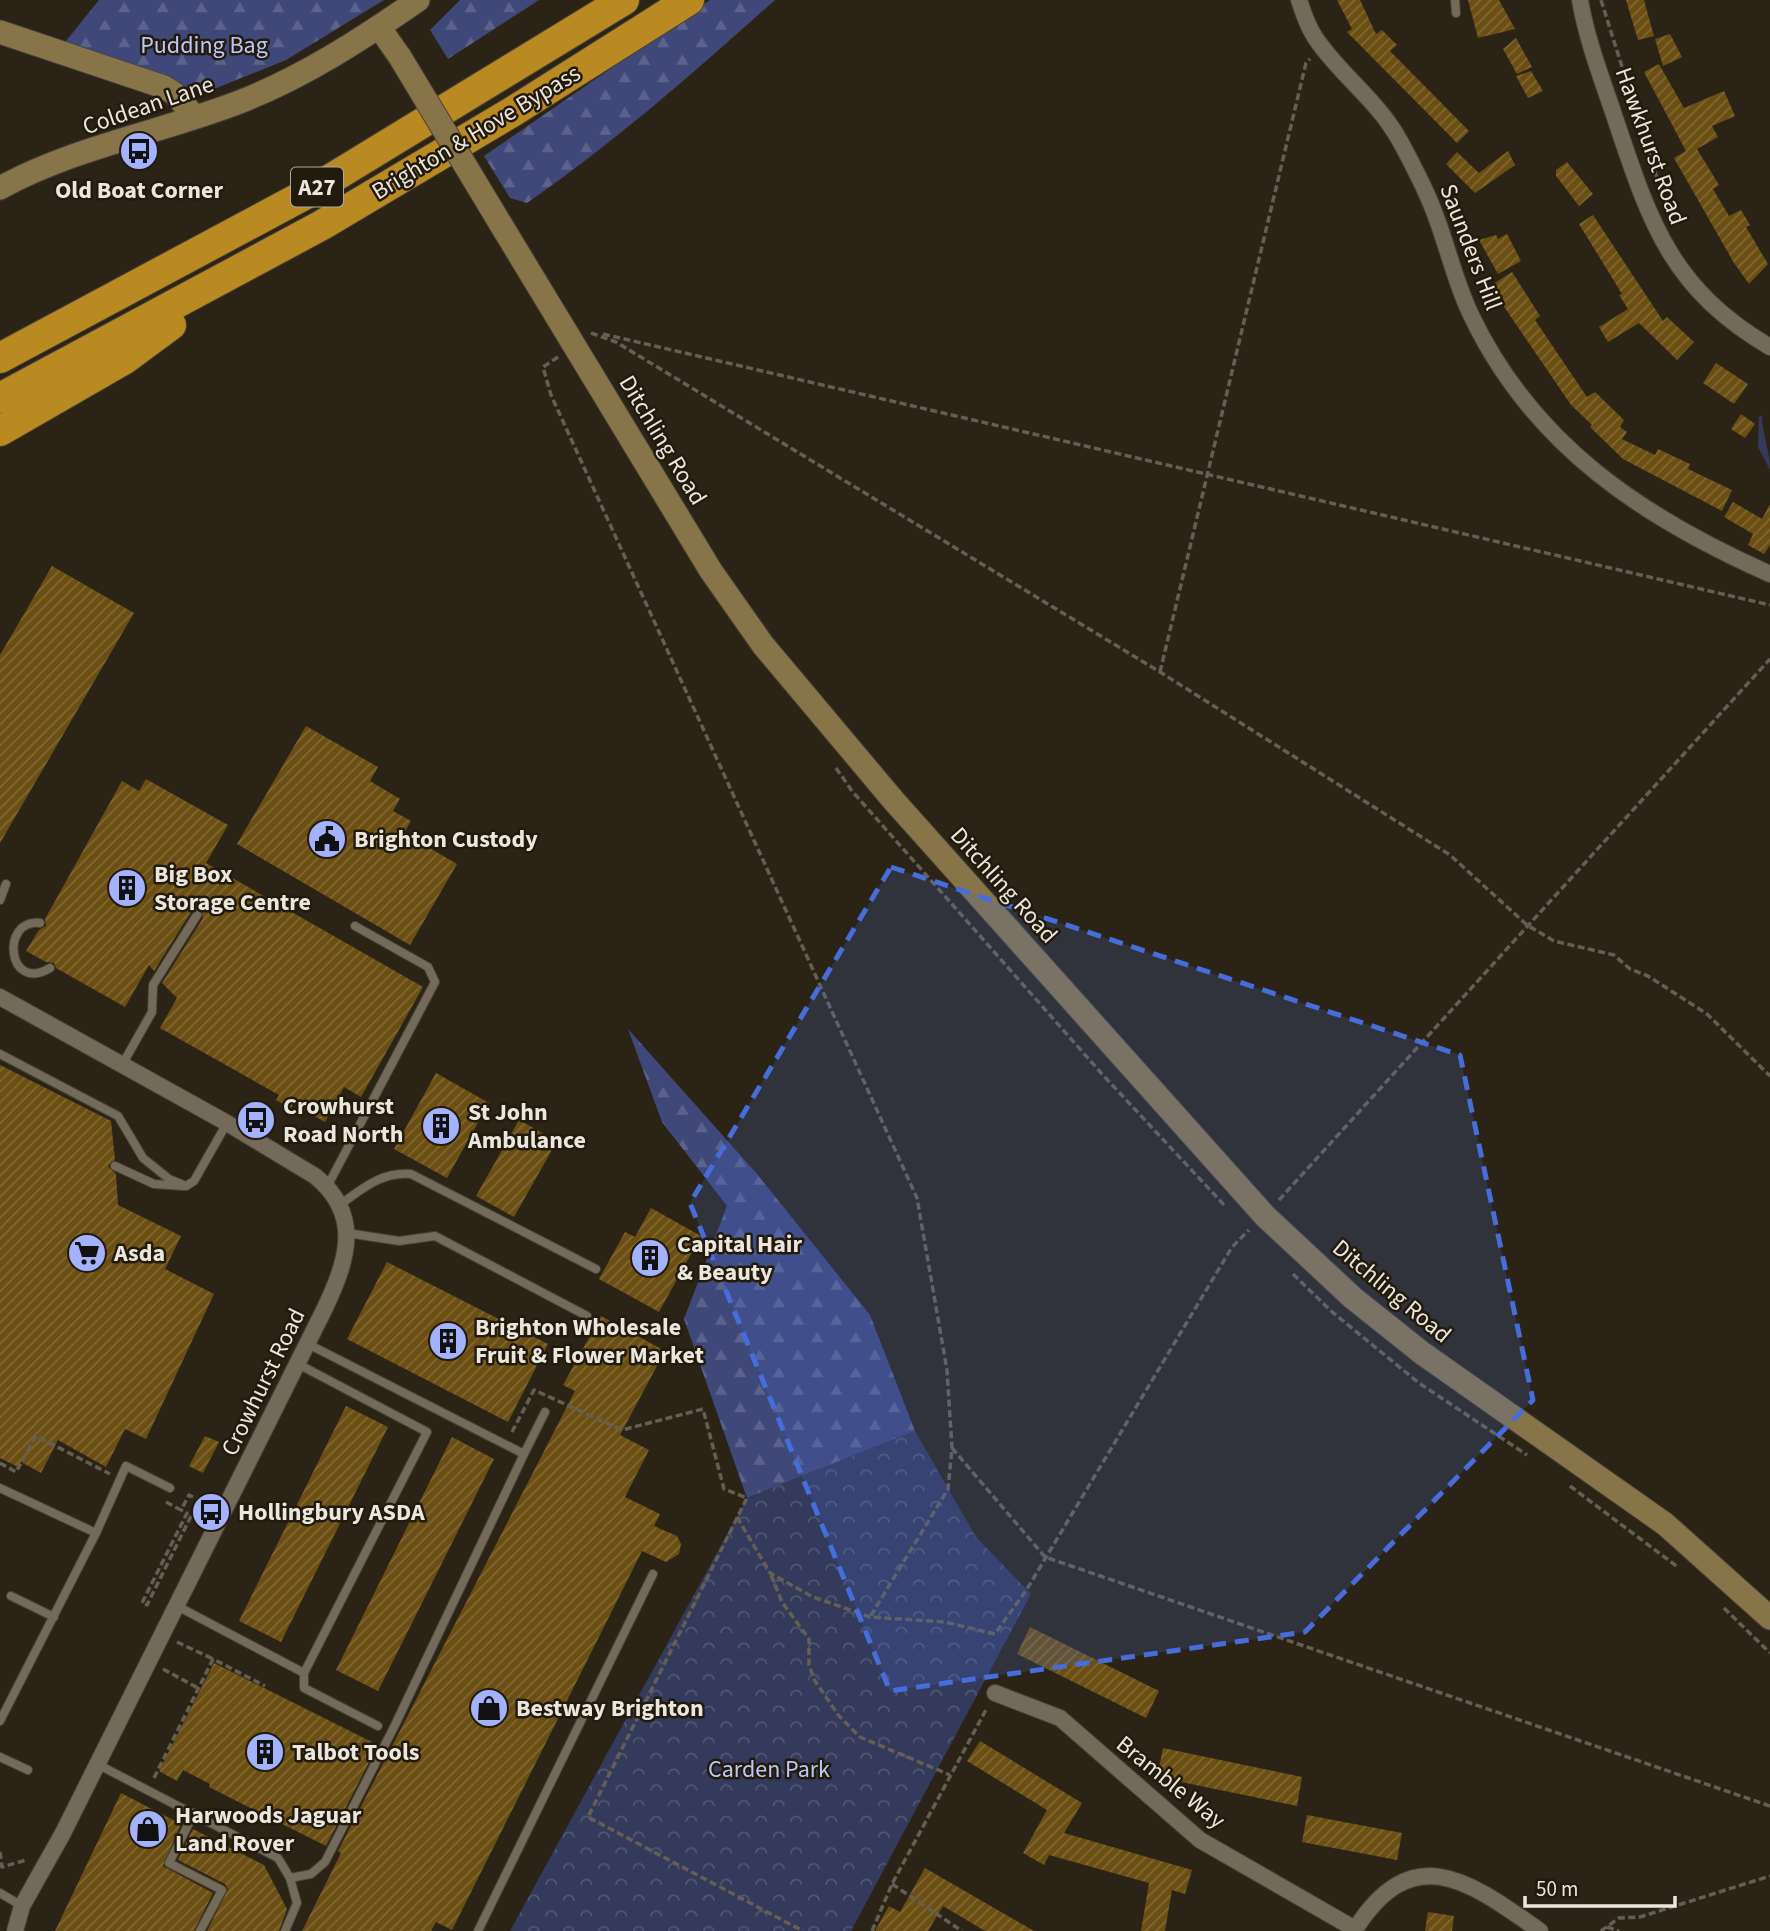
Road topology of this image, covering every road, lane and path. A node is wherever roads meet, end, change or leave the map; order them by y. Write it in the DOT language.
graph roads {
  1 [pos="418,0"];
  2 [pos="624,0"];
  3 [pos="689,0"];
  4 [pos="1299,0"];
  5 [pos="1455,0"];
  6 [pos="1580,0"];
  7 [pos="1601,0"];
  8 [pos="1456,13"];
  9 [pos="379,27"];
  10 [pos="0,32"];
  11 [pos="1321,46"];
  12 [pos="194,116"];
  13 [pos="1658,181"];
  14 [pos="0,188"];
  15 [pos="244,269"];
  16 [pos="594,332"];
  17 [pos="1770,347"];
  18 [pos="566,350"];
  19 [pos="0,358"];
  20 [pos="0,398"];
  21 [pos="0,431"];
  22 [pos="1208,472"];
  23 [pos="1770,575"];
  24 [pos="1770,605"];
  25 [pos="1770,659"];
  26 [pos="1160,672"];
  27 [pos="6,884"];
  28 [pos="0,900"];
  29 [pos="197,915"];
  30 [pos="40,923"];
  31 [pos="1527,925"];
  32 [pos="355,926"];
  33 [pos="50,968"];
  34 [pos="0,997"];
  35 [pos="0,1054"];
  36 [pos="122,1065"];
  37 [pos="1770,1076"];
  38 [pos="227,1124"];
  39 [pos="115,1166"];
  40 [pos="186,1186"];
  41 [pos="327,1187"];
  42 [pos="1289,1190"];
  43 [pos="338,1206"];
  44 [pos="347,1233"];
  45 [pos="1232,1247"];
  46 [pos="596,1269"];
  47 [pos="587,1316"];
  48 [pos="308,1343"];
  49 [pos="298,1364"];
  50 [pos="545,1412"];
  51 [pos="480,1432"];
  52 [pos="952,1448"];
  53 [pos="524,1454"];
  54 [pos="0,1463"];
  55 [pos="120,1479"];
  56 [pos="0,1488"];
  57 [pos="170,1488"];
  58 [pos="163,1501"];
  59 [pos="181,1510"];
  60 [pos="737,1517"];
  61 [pos="96,1533"];
  62 [pos="1045,1557"];
  63 [pos="770,1573"];
  64 [pos="653,1574"];
  65 [pos="11,1597"];
  66 [pos="177,1606"];
  67 [pos="54,1616"];
  68 [pos="870,1617"];
  69 [pos="1770,1618"];
  70 [pos="177,1642"];
  71 [pos="214,1659"];
  72 [pos="163,1669"];
  73 [pos="304,1673"];
  74 [pos="265,1686"];
  75 [pos="199,1688"];
  76 [pos="995,1693"];
  77 [pos="0,1721"];
  78 [pos="378,1726"];
  79 [pos="0,1757"];
  80 [pos="97,1764"];
  81 [pos="27,1770"];
  82 [pos="950,1775"];
  83 [pos="148,1790"];
  84 [pos="1770,1806"];
  85 [pos="194,1813"];
  86 [pos="0,1852"];
  87 [pos="28,1857"];
  88 [pos="1770,1876"];
  89 [pos="290,1878"];
  90 [pos="892,1884"];
  91 [pos="0,1894"];
  92 [pos="22,1906"];
  93 [pos="1607,1927"];
  94 [pos="1355,1930"];
  95 [pos="15,1931"];
  96 [pos="201,1931"];
  97 [pos="285,1931"];
  98 [pos="478,1931"];
  99 [pos="803,1931"];
  100 [pos="872,1931"];
  101 [pos="962,1931"];
  102 [pos="1541,1931"];
  103 [pos="1601,1931"];
  104 [pos="1619,1931"];
  1 -- 9 [label="street, Coldean Lane"];
  2 -- 19 [label="highway, Brighton & Hove Bypass / A27"];
  3 -- 15 [label="highway, Brighton & Hove Bypass / A27"];
  4 -- 11 [label="street, Saunders Hill"];
  5 -- 8 [label="lane"];
  6 -- 17 [label="street, Hawkhurst Road"];
  7 -- 13 [label="path"];
  9 -- 12 [label="street, Coldean Lane"];
  9 -- 18 [label="street, Ditchling Road, bridge"];
  10 -- 12 [label="street"];
  11 -- 22 [label="path"];
  11 -- 23 [label="street, Saunders Hill"];
  12 -- 14 [label="street, Coldean Lane"];
  15 -- 20 [label="highway, Brighton & Hove Bypass / A27"];
  15 -- 21 [label="highway"];
  16 -- 18 [label="path"];
  16 -- 22 [label="path"];
  16 -- 26 [label="path"];
  18 -- 52 [label="path"];
  18 -- 69 [label="street, Ditchling Road"];
  22 -- 24 [label="path"];
  22 -- 26 [label="path"];
  25 -- 31 [label="path"];
  26 -- 31 [label="path"];
  27 -- 28 [label="lane"];
  29 -- 36 [label="lane"];
  30 -- 33 [label="lane"];
  31 -- 37 [label="path"];
  31 -- 42 [label="path"];
  32 -- 41 [label="lane"];
  34 -- 36 [label="street, Crowhurst Road"];
  35 -- 40 [label="lane"];
  36 -- 38 [label="street, Crowhurst Road"];
  38 -- 40 [label="lane"];
  38 -- 41 [label="street, Crowhurst Road"];
  39 -- 40 [label="lane"];
  41 -- 43 [label="street, Crowhurst Road"];
  43 -- 44 [label="street, Crowhurst Road"];
  43 -- 46 [label="lane"];
  44 -- 47 [label="lane"];
  44 -- 48 [label="street, Crowhurst Road"];
  45 -- 62 [label="path"];
  48 -- 49 [label="street, Crowhurst Road"];
  48 -- 51 [label="lane"];
  49 -- 66 [label="street, Crowhurst Road"];
  49 -- 73 [label="lane"];
  50 -- 53 [label="lane"];
  51 -- 53 [label="lane"];
  51 -- 60 [label="path"];
  52 -- 62 [label="path"];
  52 -- 68 [label="path"];
  53 -- 89 [label="lane"];
  54 -- 55 [label="path"];
  55 -- 57 [label="lane"];
  55 -- 61 [label="lane"];
  56 -- 61 [label="lane"];
  58 -- 59 [label="path"];
  59 -- 59 [label="path"];
  60 -- 63 [label="path"];
  60 -- 99 [label="path"];
  61 -- 67 [label="lane"];
  62 -- 68 [label="path"];
  62 -- 84 [label="path"];
  63 -- 68 [label="path"];
  63 -- 82 [label="path"];
  64 -- 98 [label="lane"];
  65 -- 67 [label="lane"];
  66 -- 73 [label="lane"];
  66 -- 80 [label="street, Crowhurst Road"];
  67 -- 77 [label="lane"];
  70 -- 71 [label="path"];
  71 -- 74 [label="path"];
  71 -- 75 [label="path"];
  72 -- 75 [label="path"];
  73 -- 78 [label="lane"];
  75 -- 83 [label="path"];
  76 -- 82 [label="path"];
  76 -- 94 [label="street, Bramble Way"];
  79 -- 81 [label="lane"];
  80 -- 83 [label="lane"];
  80 -- 92 [label="street, Crowhurst Road"];
  82 -- 90 [label="path"];
  83 -- 85 [label="lane"];
  85 -- 89 [label="lane"];
  85 -- 96 [label="lane"];
  86 -- 87 [label="path"];
  88 -- 93 [label="path"];
  89 -- 97 [label="lane"];
  90 -- 100 [label="path"];
  90 -- 101 [label="path"];
  91 -- 92 [label="lane"];
  92 -- 95 [label="street, Crowhurst Road"];
  93 -- 103 [label="path"];
  93 -- 104 [label="path"];
  94 -- 102 [label="street"];
}
